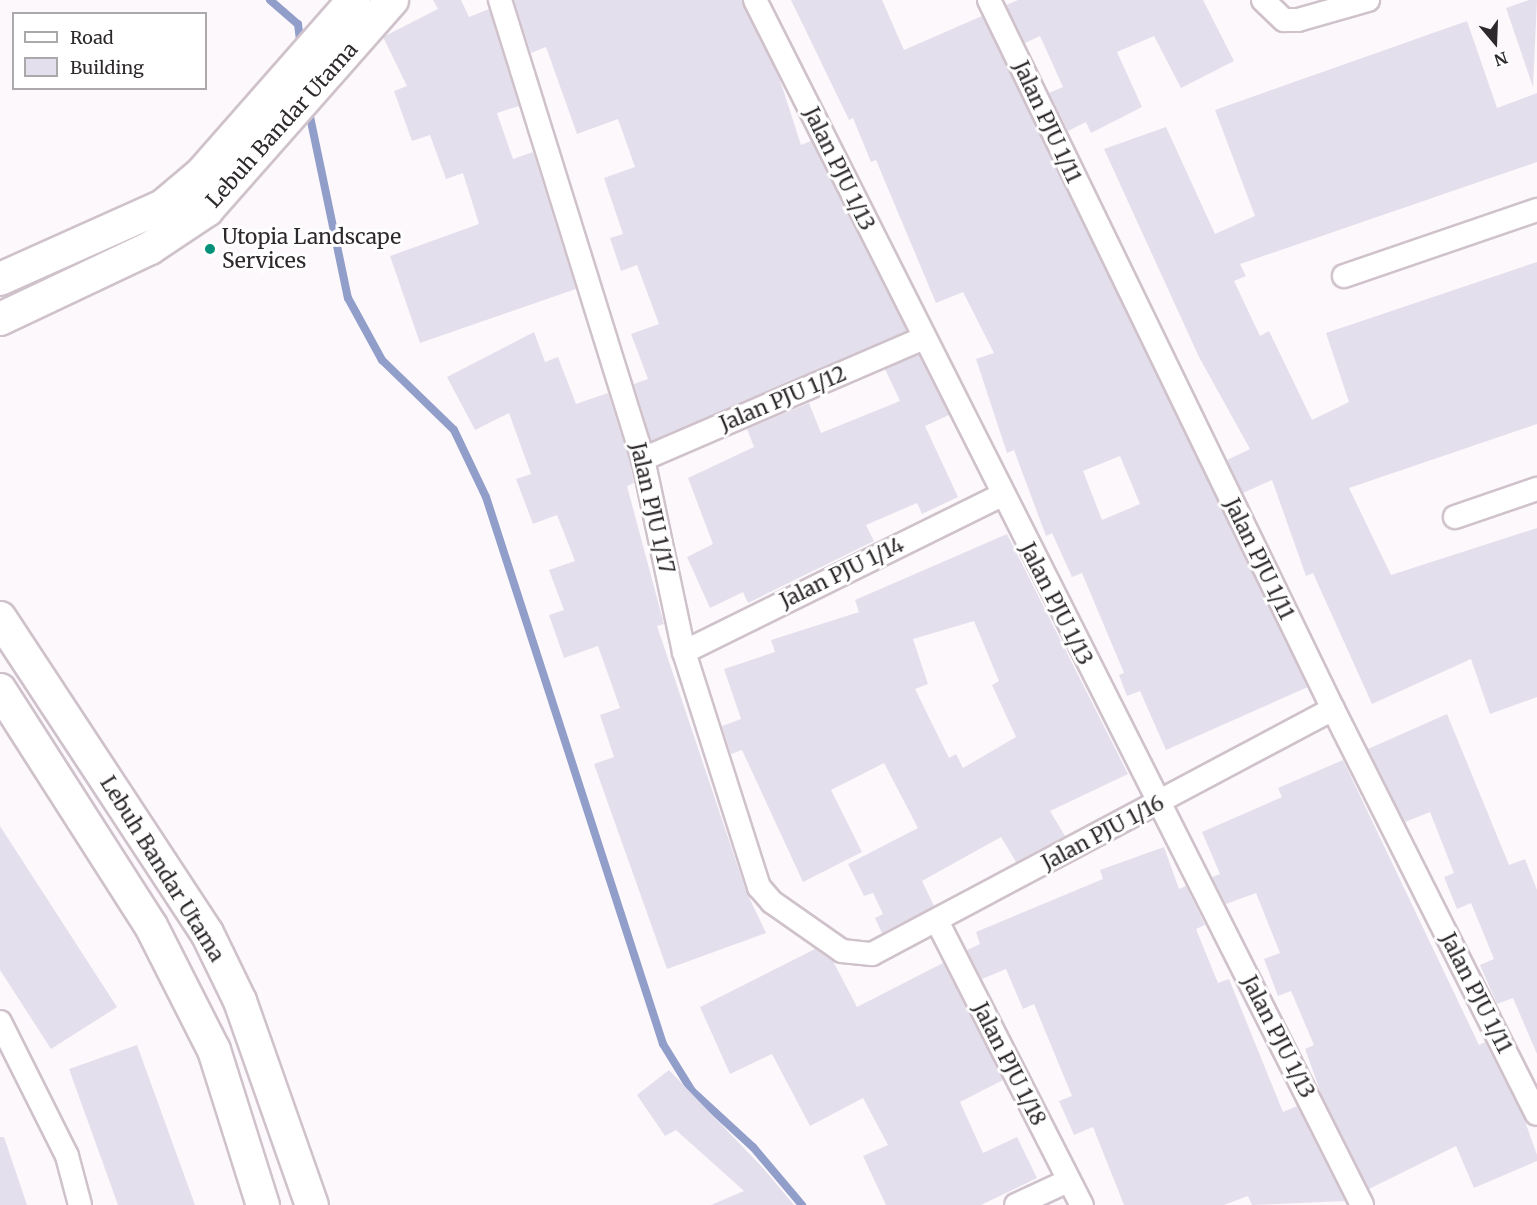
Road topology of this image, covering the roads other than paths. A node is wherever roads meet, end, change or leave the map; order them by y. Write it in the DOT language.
graph roads {
  1 [pos="500,0"];
  2 [pos="756,0"];
  3 [pos="989,0"];
  4 [pos="1263,0"];
  5 [pos="1368,0"];
  6 [pos="371,4"];
  7 [pos="1537,210"];
  8 [pos="69,249"];
  9 [pos="1344,276"];
  10 [pos="0,279"];
  11 [pos="80,280"];
  12 [pos="0,318"];
  13 [pos="922,339"];
  14 [pos="643,459"];
  15 [pos="1537,489"];
  16 [pos="1001,495"];
  17 [pos="1455,517"];
  18 [pos="0,618"];
  19 [pos="684,652"];
  20 [pos="0,690"];
  21 [pos="1333,709"];
  22 [pos="1157,804"];
  23 [pos="938,921"];
  24 [pos="872,954"];
  25 [pos="0,1022"];
  26 [pos="1537,1114"];
  27 [pos="1068,1181"];
  28 [pos="80,1205"];
  29 [pos="263,1205"];
  30 [pos="312,1205"];
  31 [pos="1016,1205"];
  32 [pos="1082,1205"];
  33 [pos="1362,1205"];
  1 -- 14 [label="street, Jalan PJU 1/17"];
  2 -- 13 [label="street, Jalan PJU 1/13"];
  3 -- 21 [label="street, Jalan PJU 1/11"];
  4 -- 5 [label="street"];
  6 -- 8 [label="main road, Lebuh Bandar Utama"];
  6 -- 11 [label="main road, Lebuh Bandar Utama"];
  7 -- 9 [label="street"];
  8 -- 10 [label="main road, Lebuh Bandar Utama"];
  8 -- 11 [label="main road"];
  11 -- 12 [label="main road, Lebuh Bandar Utama"];
  13 -- 14 [label="street, Jalan PJU 1/12"];
  13 -- 16 [label="street, Jalan PJU 1/13"];
  14 -- 19 [label="street, Jalan PJU 1/17"];
  15 -- 17 [label="street"];
  16 -- 19 [label="street, Jalan PJU 1/14"];
  16 -- 22 [label="street, Jalan PJU 1/13"];
  18 -- 30 [label="main road, Lebuh Bandar Utama"];
  19 -- 24 [label="street, Jalan PJU 1/17"];
  20 -- 29 [label="main road, Lebuh Bandar Utama"];
  21 -- 22 [label="street, Jalan PJU 1/16"];
  21 -- 26 [label="street, Jalan PJU 1/11"];
  22 -- 23 [label="street, Jalan PJU 1/16"];
  22 -- 33 [label="street, Jalan PJU 1/13"];
  23 -- 24 [label="street, Jalan PJU 1/16"];
  23 -- 27 [label="street, Jalan PJU 1/18"];
  25 -- 28 [label="street"];
  27 -- 31 [label="street"];
  27 -- 32 [label="street, Jalan PJU 1/18"];
}
